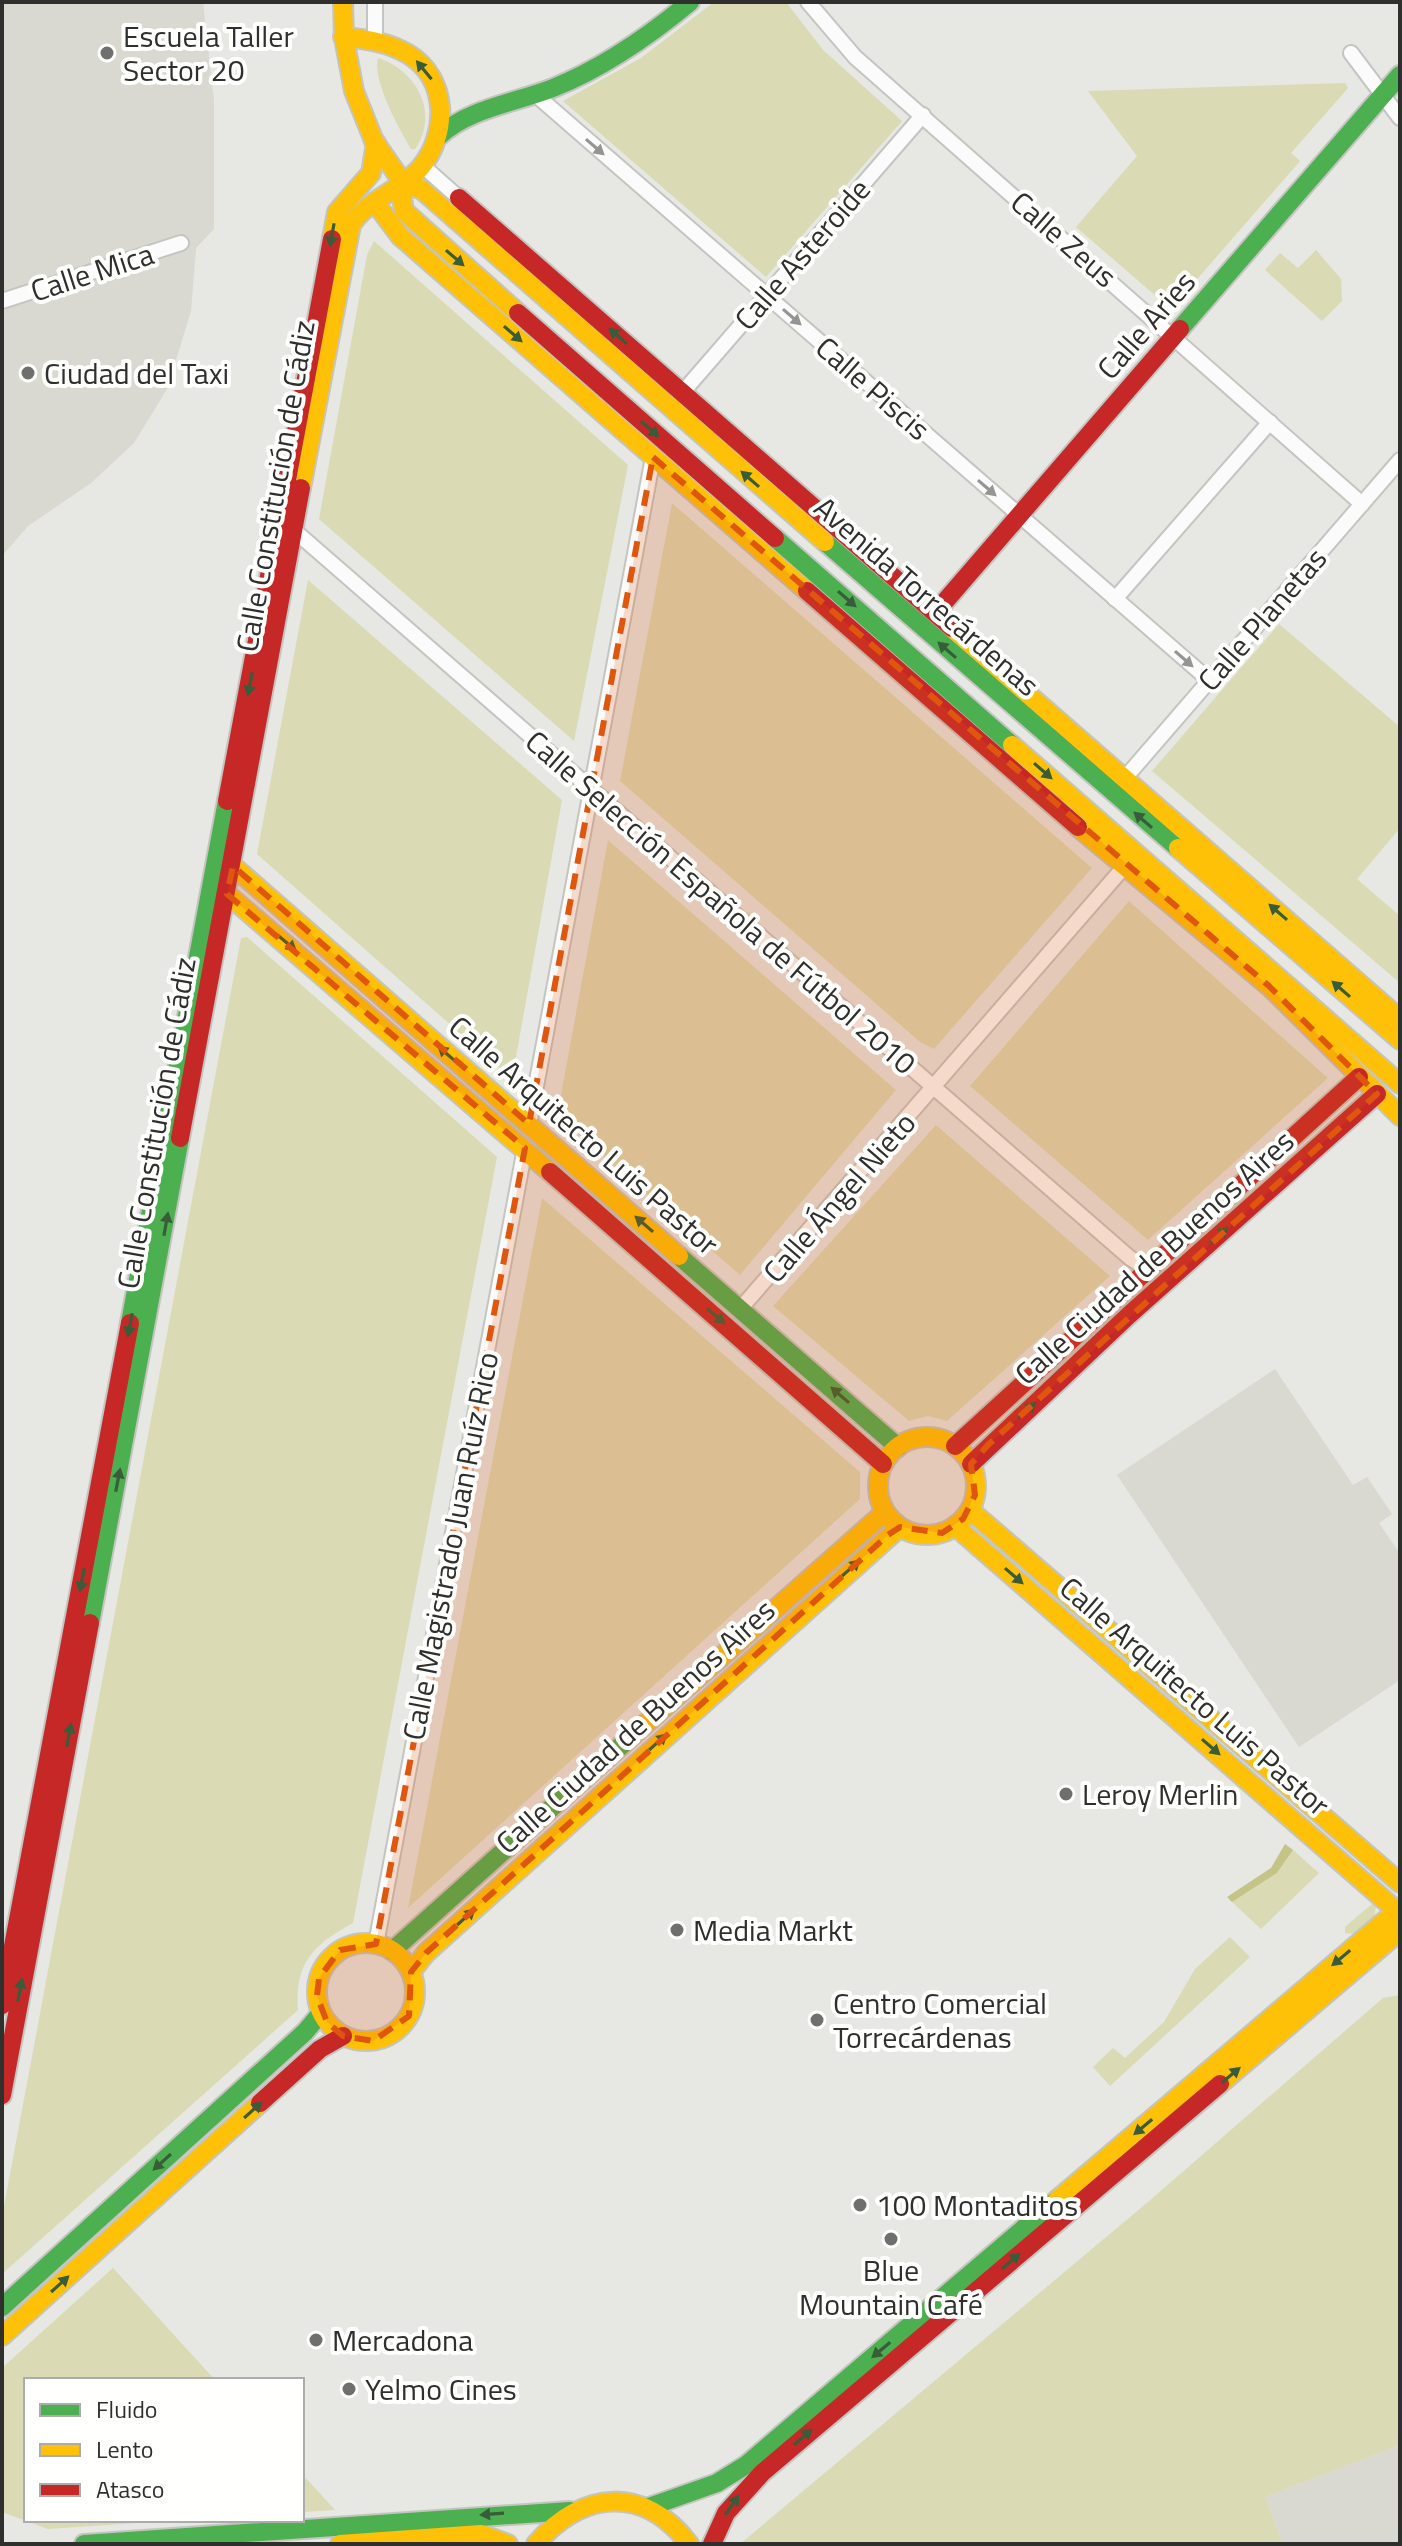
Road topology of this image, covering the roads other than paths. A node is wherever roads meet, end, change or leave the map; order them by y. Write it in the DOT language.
graph roads {
  1 [pos="343,2"];
  2 [pos="375,2"];
  3 [pos="690,2"];
  4 [pos="808,2"];
  5 [pos="343,37"];
  6 [pos="375,40"];
  7 [pos="1351,53"];
  8 [pos="1400,75"];
  9 [pos="1384,94"];
  10 [pos="536,95"];
  11 [pos="439,99"];
  12 [pos="923,115"];
  13 [pos="1400,118"];
  14 [pos="459,119"];
  15 [pos="439,136"];
  16 [pos="376,143"];
  17 [pos="424,167"];
  18 [pos="401,194"];
  19 [pos="459,198"];
  20 [pos="376,204"];
  21 [pos="181,243"];
  22 [pos="767,295"];
  23 [pos="2,301"];
  24 [pos="1175,335"];
  25 [pos="682,393"];
  26 [pos="1270,422"];
  27 [pos="653,457"];
  28 [pos="1400,460"];
  29 [pos="1362,504"];
  30 [pos="1018,515"];
  31 [pos="296,532"];
  32 [pos="1115,599"];
  33 [pos="935,613"];
  34 [pos="1209,680"];
  35 [pos="1125,778"];
  36 [pos="592,791"];
  37 [pos="233,866"];
  38 [pos="1151,866"];
  39 [pos="1124,867"];
  40 [pos="227,894"];
  41 [pos="1269,986"];
  42 [pos="1400,1019"];
  43 [pos="1400,1040"];
  44 [pos="1359,1077"];
  45 [pos="1400,1084"];
  46 [pos="935,1087"];
  47 [pos="1377,1094"];
  48 [pos="1400,1116"];
  49 [pos="529,1124"];
  50 [pos="525,1148"];
  51 [pos="1149,1270"];
  52 [pos="741,1308"];
  53 [pos="955,1446"];
  54 [pos="898,1447"];
  55 [pos="883,1464"];
  56 [pos="971,1464"];
  57 [pos="970,1510"];
  58 [pos="885,1512"];
  59 [pos="955,1526"];
  60 [pos="900,1527"];
  61 [pos="1400,1883"];
  62 [pos="1398,1909"];
  63 [pos="1400,1931"];
  64 [pos="384,1947"];
  65 [pos="411,1972"];
  66 [pos="2,2005"];
  67 [pos="321,2013"];
  68 [pos="343,2036"];
  69 [pos="2,2095"];
  70 [pos="2,2307"];
  71 [pos="2,2336"];
  72 [pos="649,2507"];
  73 [pos="570,2511"];
  74 [pos="84,2544"];
  75 [pos="340,2544"];
  76 [pos="508,2544"];
  77 [pos="536,2544"];
  78 [pos="689,2544"];
  79 [pos="712,2544"];
  1 -- 5 [label="street, Avenida Torrecárdenas"];
  2 -- 6 [label="street"];
  3 -- 10 [label="street"];
  4 -- 12 [label="street, Calle Zeus"];
  5 -- 6 [label="street"];
  5 -- 16 [label="street, Avenida Torrecárdenas"];
  11 -- 6 [label="street, one-way"];
  7 -- 9 [label="street"];
  8 -- 9 [label="street, Calle Aries"];
  9 -- 13 [label="street"];
  9 -- 24 [label="street, Calle Aries"];
  10 -- 14 [label="street"];
  10 -- 22 [label="street, Calle Piscis, one-way"];
  11 -- 14 [label="street"];
  11 -- 15 [label="street"];
  12 -- 22 [label="street, Calle Asteroide"];
  12 -- 24 [label="street, Calle Zeus"];
  14 -- 15 [label="street"];
  15 -- 17 [label="street"];
  16 -- 18 [label="street, Avenida Torrecárdenas"];
  16 -- 66 [label="street, Calle Constitución de Cádiz, one-way"];
  17 -- 18 [label="street, Calle Constitución de Cádiz"];
  17 -- 19 [label="street, Avenida Torrecárdenas"];
  18 -- 20 [label="street, Calle Constitución de Cádiz"];
  18 -- 38 [label="street, Avenida Torrecárdenas, one-way"];
  43 -- 18 [label="street, Avenida Torrecárdenas, one-way"];
  25 -- 19 [label="street, Avenida Torrecárdenas, one-way"];
  20 -- 27 [label="street, Avenida Torrecárdenas, one-way"];
  20 -- 31 [label="street, Calle Constitución de Cádiz"];
  21 -- 23 [label="street, Calle Mica"];
  22 -- 25 [label="street, Calle Asteroide"];
  22 -- 30 [label="street, Calle Piscis, one-way"];
  24 -- 26 [label="street, Calle Zeus"];
  24 -- 30 [label="street, Calle Aries"];
  25 -- 33 [label="street, Avenida Torrecárdenas"];
  26 -- 29 [label="street, Calle Zeus"];
  26 -- 32 [label="street"];
  27 -- 36 [label="street"];
  27 -- 39 [label="street, Avenida Torrecárdenas"];
  28 -- 29 [label="street, Calle Planetas"];
  29 -- 34 [label="street, Calle Planetas"];
  30 -- 32 [label="street, Calle Piscis"];
  30 -- 33 [label="street, Calle Aries"];
  31 -- 36 [label="street, Calle Selección Española de Fútbol 2010"];
  31 -- 37 [label="street, Calle Constitución de Cádiz"];
  32 -- 34 [label="street, Calle Piscis, one-way"];
  33 -- 35 [label="street, Avenida Torrecárdenas"];
  34 -- 35 [label="street, Calle Planetas"];
  42 -- 35 [label="street, Avenida Torrecárdenas, one-way"];
  36 -- 46 [label="street, Calle Selección Española de Fútbol 2010"];
  36 -- 49 [label="street"];
  37 -- 40 [label="street, Calle Constitución de Cádiz"];
  49 -- 37 [label="street, Calle Arquitecto Luis Pastor, one-way"];
  38 -- 41 [label="street, Avenida Torrecárdenas"];
  38 -- 45 [label="street, Avenida Torrecárdenas"];
  39 -- 41 [label="street, Avenida Torrecárdenas"];
  39 -- 46 [label="street, Calle Ángel Nieto"];
  40 -- 50 [label="street, Calle Arquitecto Luis Pastor, one-way"];
  69 -- 40 [label="street, Calle Constitución de Cádiz, one-way"];
  41 -- 44 [label="street, Avenida Torrecárdenas"];
  44 -- 47 [label="street, Avenida Torrecárdenas"];
  44 -- 51 [label="street, Calle Ciudad de Buenos Aires"];
  46 -- 51 [label="street, Calle Selección Española de Fútbol 2010"];
  46 -- 52 [label="street, Calle Ángel Nieto"];
  47 -- 48 [label="street, Avenida Torrecárdenas"];
  56 -- 47 [label="street, Calle Ciudad de Buenos Aires, one-way"];
  52 -- 49 [label="street, Calle Arquitecto Luis Pastor, one-way"];
  50 -- 55 [label="street, Calle Arquitecto Luis Pastor, one-way"];
  50 -- 64 [label="street, Calle Magistrado Juan Ruíz Rico"];
  51 -- 53 [label="street, Calle Ciudad de Buenos Aires"];
  54 -- 52 [label="street, Calle Arquitecto Luis Pastor, one-way"];
  53 -- 54 [label="street"];
  53 -- 56 [label="street"];
  54 -- 55 [label="street"];
  55 -- 58 [label="street"];
  56 -- 57 [label="street"];
  57 -- 59 [label="street"];
  57 -- 61 [label="street, Calle Arquitecto Luis Pastor"];
  58 -- 60 [label="street"];
  58 -- 64 [label="street, Calle Ciudad de Buenos Aires"];
  59 -- 60 [label="street"];
  59 -- 62 [label="street, Calle Arquitecto Luis Pastor, one-way"];
  65 -- 60 [label="street, Calle Ciudad de Buenos Aires, one-way"];
  62 -- 72 [label="street, one-way"];
  79 -- 63 [label="street, one-way"];
  64 -- 65 [label="street"];
  64 -- 67 [label="street"];
  65 -- 68 [label="street"];
  67 -- 68 [label="street"];
  67 -- 70 [label="street, one-way"];
  71 -- 68 [label="street, one-way"];
  72 -- 73 [label="street"];
  72 -- 78 [label="street"];
  73 -- 74 [label="street, one-way"];
  73 -- 77 [label="street"];
  75 -- 76 [label="street"];
}
